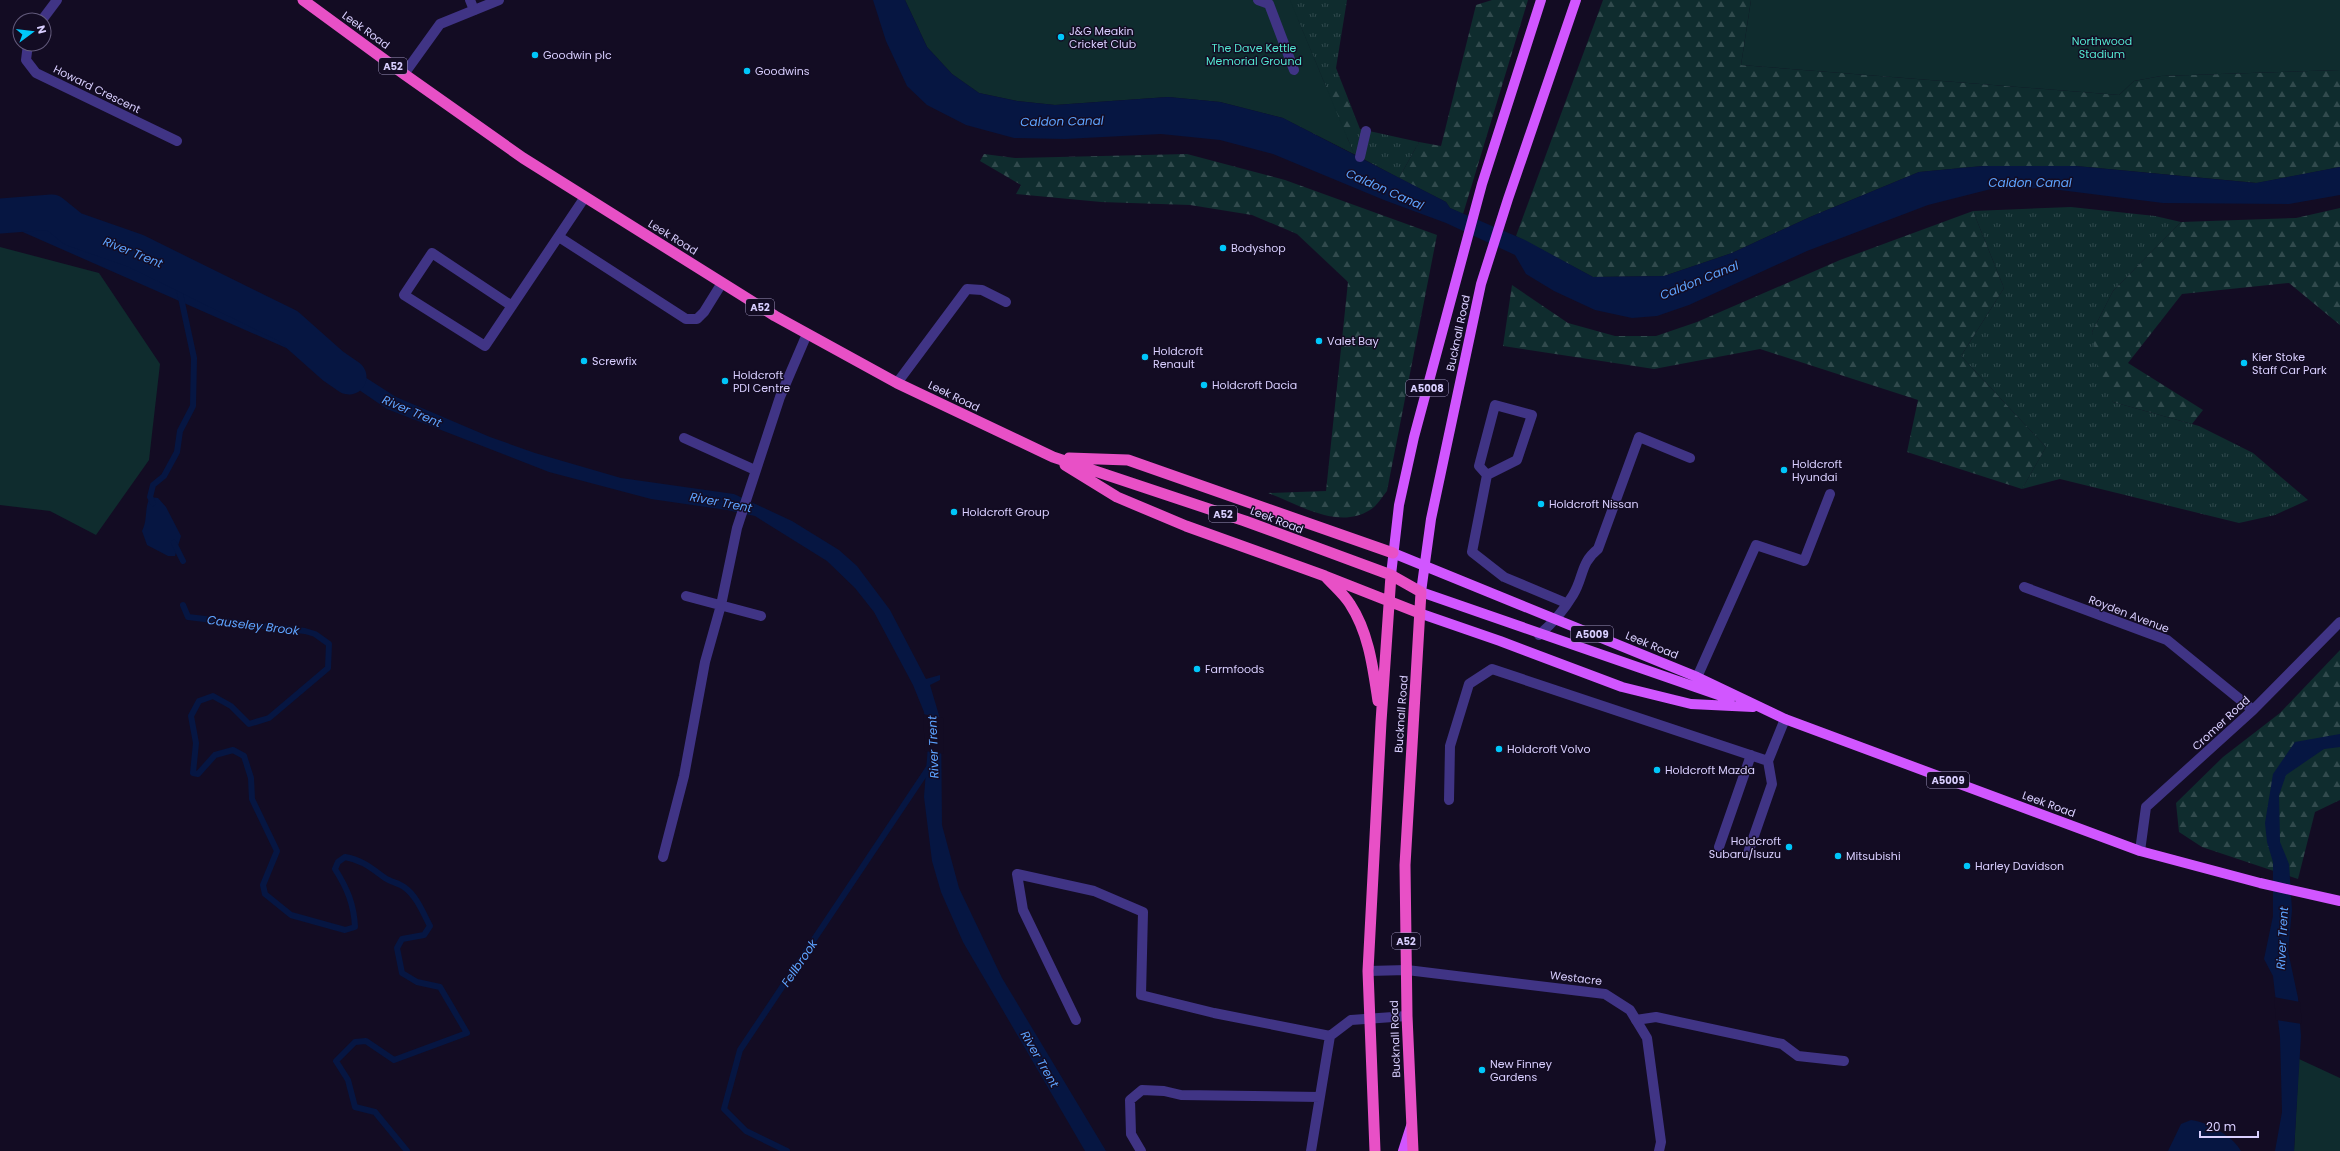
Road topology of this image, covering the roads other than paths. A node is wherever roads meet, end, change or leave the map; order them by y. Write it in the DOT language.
graph roads {
  1 [pos="57,0"];
  2 [pos="303,0"];
  3 [pos="470,0"];
  4 [pos="499,0"];
  5 [pos="1258,0"];
  6 [pos="1541,0"];
  7 [pos="1576,0"];
  8 [pos="474,10"];
  9 [pos="48,12"];
  10 [pos="27,52"];
  11 [pos="1294,70"];
  12 [pos="404,74"];
  13 [pos="1366,131"];
  14 [pos="177,141"];
  15 [pos="1360,157"];
  16 [pos="586,197"];
  17 [pos="559,237"];
  18 [pos="722,283"];
  19 [pos="1006,302"];
  20 [pos="512,306"];
  21 [pos="807,334"];
  22 [pos="897,383"];
  23 [pos="684,438"];
  24 [pos="1053,457"];
  25 [pos="1690,458"];
  26 [pos="755,470"];
  27 [pos="1487,475"];
  28 [pos="1830,494"];
  29 [pos="1393,553"];
  30 [pos="1424,565"];
  31 [pos="1391,575"];
  32 [pos="1325,576"];
  33 [pos="2024,587"];
  34 [pos="1421,592"];
  35 [pos="686,596"];
  36 [pos="1390,600"];
  37 [pos="1566,603"];
  38 [pos="721,605"];
  39 [pos="1419,613"];
  40 [pos="761,616"];
  41 [pos="1556,620"];
  42 [pos="2340,622"];
  43 [pos="1539,635"];
  44 [pos="1697,677"];
  45 [pos="1692,688"];
  46 [pos="1757,708"];
  47 [pos="2253,710"];
  48 [pos="1785,720"];
  49 [pos="1381,722"];
  50 [pos="1751,755"];
  51 [pos="1768,761"];
  52 [pos="1449,800"];
  53 [pos="1719,847"];
  54 [pos="2140,851"];
  55 [pos="1748,853"];
  56 [pos="663,857"];
  57 [pos="2340,901"];
  58 [pos="1407,970"];
  59 [pos="1368,971"];
  60 [pos="1407,1016"];
  61 [pos="1369,1018"];
  62 [pos="1076,1020"];
  63 [pos="1636,1020"];
  64 [pos="1330,1036"];
  65 [pos="1844,1061"];
  66 [pos="1320,1097"];
  67 [pos="1411,1126"];
  68 [pos="1141,1151"];
  69 [pos="1311,1151"];
  70 [pos="1375,1151"];
  71 [pos="1403,1151"];
  72 [pos="1413,1151"];
  73 [pos="1659,1151"];
  1 -- 9 [label="street"];
  2 -- 12 [label="highway, Leek Road / A52"];
  3 -- 8 [label="street"];
  4 -- 8 [label="street"];
  5 -- 11 [label="street"];
  6 -- 29 [label="main road, Bucknall Road / A5008"];
  7 -- 30 [label="main road, Bucknall Road / A5008"];
  8 -- 12 [label="street"];
  10 -- 14 [label="street, Howard Crescent"];
  12 -- 16 [label="highway, Leek Road / A52"];
  13 -- 15 [label="street"];
  16 -- 17 [label="street"];
  16 -- 18 [label="highway, Leek Road / A52"];
  17 -- 18 [label="street"];
  17 -- 20 [label="street"];
  18 -- 21 [label="highway, Leek Road / A52"];
  19 -- 22 [label="street"];
  20 -- 20 [label="street"];
  21 -- 22 [label="highway, Leek Road / A52"];
  21 -- 26 [label="street"];
  22 -- 24 [label="highway, Leek Road / A52"];
  23 -- 26 [label="street"];
  24 -- 29 [label="highway"];
  24 -- 31 [label="highway, Leek Road / A52"];
  24 -- 32 [label="highway, Leek Road / A52"];
  25 -- 37 [label="street"];
  26 -- 38 [label="street"];
  27 -- 27 [label="street"];
  27 -- 37 [label="street"];
  28 -- 44 [label="street"];
  29 -- 30 [label="main road, Leek Road"];
  29 -- 31 [label="main road, Bucknall Road / A5008"];
  30 -- 34 [label="main road, Bucknall Road / A5008"];
  30 -- 41 [label="main road, Leek Road / A5009"];
  31 -- 34 [label="highway, Leek Road / A52"];
  31 -- 36 [label="highway"];
  32 -- 36 [label="highway, Leek Road"];
  32 -- 49 [label="highway, A52"];
  33 -- 47 [label="street, Royden Avenue"];
  34 -- 39 [label="highway, Bucknall Road / A52"];
  34 -- 43 [label="main road, A5009"];
  35 -- 38 [label="street"];
  36 -- 39 [label="highway, Leek Road"];
  36 -- 49 [label="highway"];
  37 -- 41 [label="street"];
  38 -- 40 [label="street"];
  38 -- 56 [label="street"];
  39 -- 46 [label="main road, Leek Road / A5009"];
  39 -- 58 [label="highway, Bucknall Road / A52"];
  41 -- 43 [label="street"];
  41 -- 44 [label="main road, Leek Road / A5009"];
  42 -- 47 [label="street, Cromer Road"];
  43 -- 45 [label="main road, A5009"];
  44 -- 45 [label="street"];
  44 -- 46 [label="main road, Leek Road / A5009"];
  45 -- 46 [label="main road, A5009"];
  46 -- 48 [label="main road, Leek Road / A5009"];
  47 -- 54 [label="street, Cromer Road"];
  48 -- 51 [label="street"];
  48 -- 54 [label="main road, Leek Road / A5009"];
  49 -- 59 [label="highway, Bucknall Road / A52"];
  50 -- 51 [label="street"];
  50 -- 52 [label="street"];
  50 -- 53 [label="street"];
  51 -- 55 [label="street"];
  54 -- 57 [label="main road, Leek Road / A5009"];
  58 -- 59 [label="street, Westacre"];
  58 -- 60 [label="highway, Bucknall Road / A52"];
  58 -- 63 [label="street, Westacre"];
  59 -- 61 [label="highway, Bucknall Road / A52"];
  60 -- 61 [label="street"];
  60 -- 67 [label="highway, Bucknall Road / A52"];
  61 -- 64 [label="street"];
  61 -- 70 [label="highway, Bucknall Road / A52"];
  62 -- 64 [label="street"];
  63 -- 65 [label="street"];
  63 -- 73 [label="street, Westacre"];
  64 -- 66 [label="street"];
  66 -- 68 [label="street"];
  66 -- 69 [label="street"];
  67 -- 71 [label="main road, A52"];
  67 -- 72 [label="highway, Bucknall Road / A52"];
}
